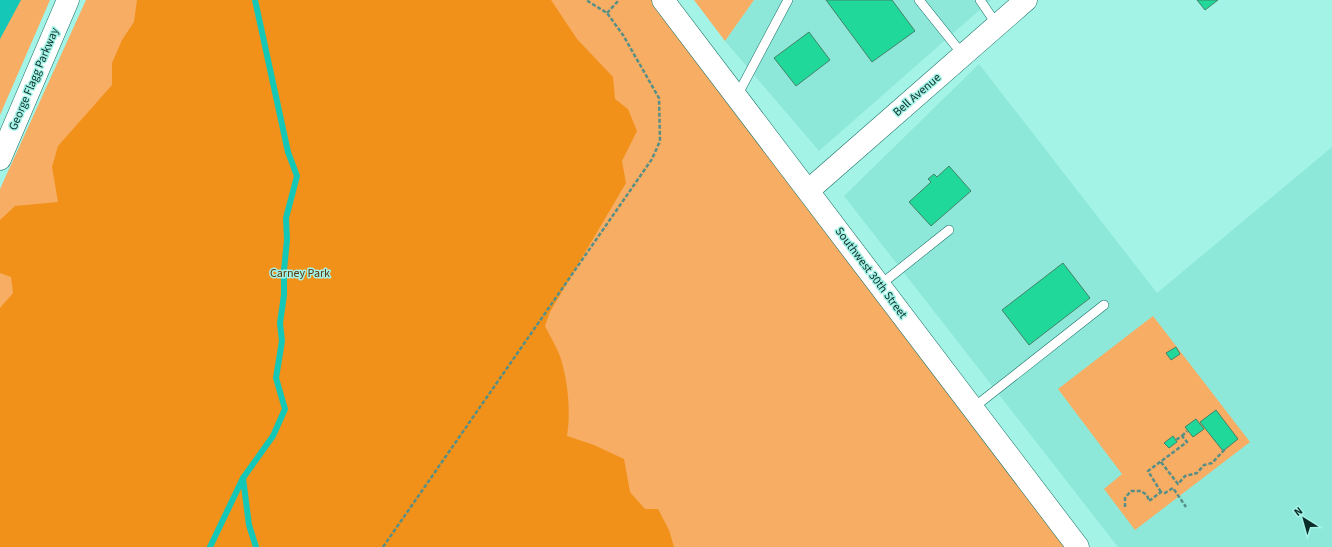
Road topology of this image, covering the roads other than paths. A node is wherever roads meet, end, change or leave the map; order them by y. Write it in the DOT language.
graph roads {
  1 [pos="68,0"];
  2 [pos="663,0"];
  3 [pos="788,0"];
  4 [pos="918,0"];
  5 [pos="980,0"];
  6 [pos="1026,0"];
  7 [pos="997,25"];
  8 [pos="963,55"];
  9 [pos="737,96"];
  10 [pos="0,158"];
  11 [pos="808,190"];
  12 [pos="949,230"];
  13 [pos="880,285"];
  14 [pos="1104,306"];
  15 [pos="973,408"];
  16 [pos="1078,547"];
  1 -- 10 [label="street, George Flagg Parkway"];
  2 -- 9 [label="street, Southwest 30th Street"];
  3 -- 9 [label="lane"];
  4 -- 8 [label="lane"];
  5 -- 7 [label="lane"];
  6 -- 7 [label="street, Bell Avenue"];
  7 -- 8 [label="street, Bell Avenue"];
  8 -- 11 [label="street, Bell Avenue"];
  9 -- 11 [label="street, Southwest 30th Street"];
  11 -- 13 [label="street, Southwest 30th Street"];
  12 -- 13 [label="lane"];
  13 -- 15 [label="street, Southwest 30th Street"];
  14 -- 15 [label="lane"];
  15 -- 16 [label="street, Southwest 30th Street"];
}
